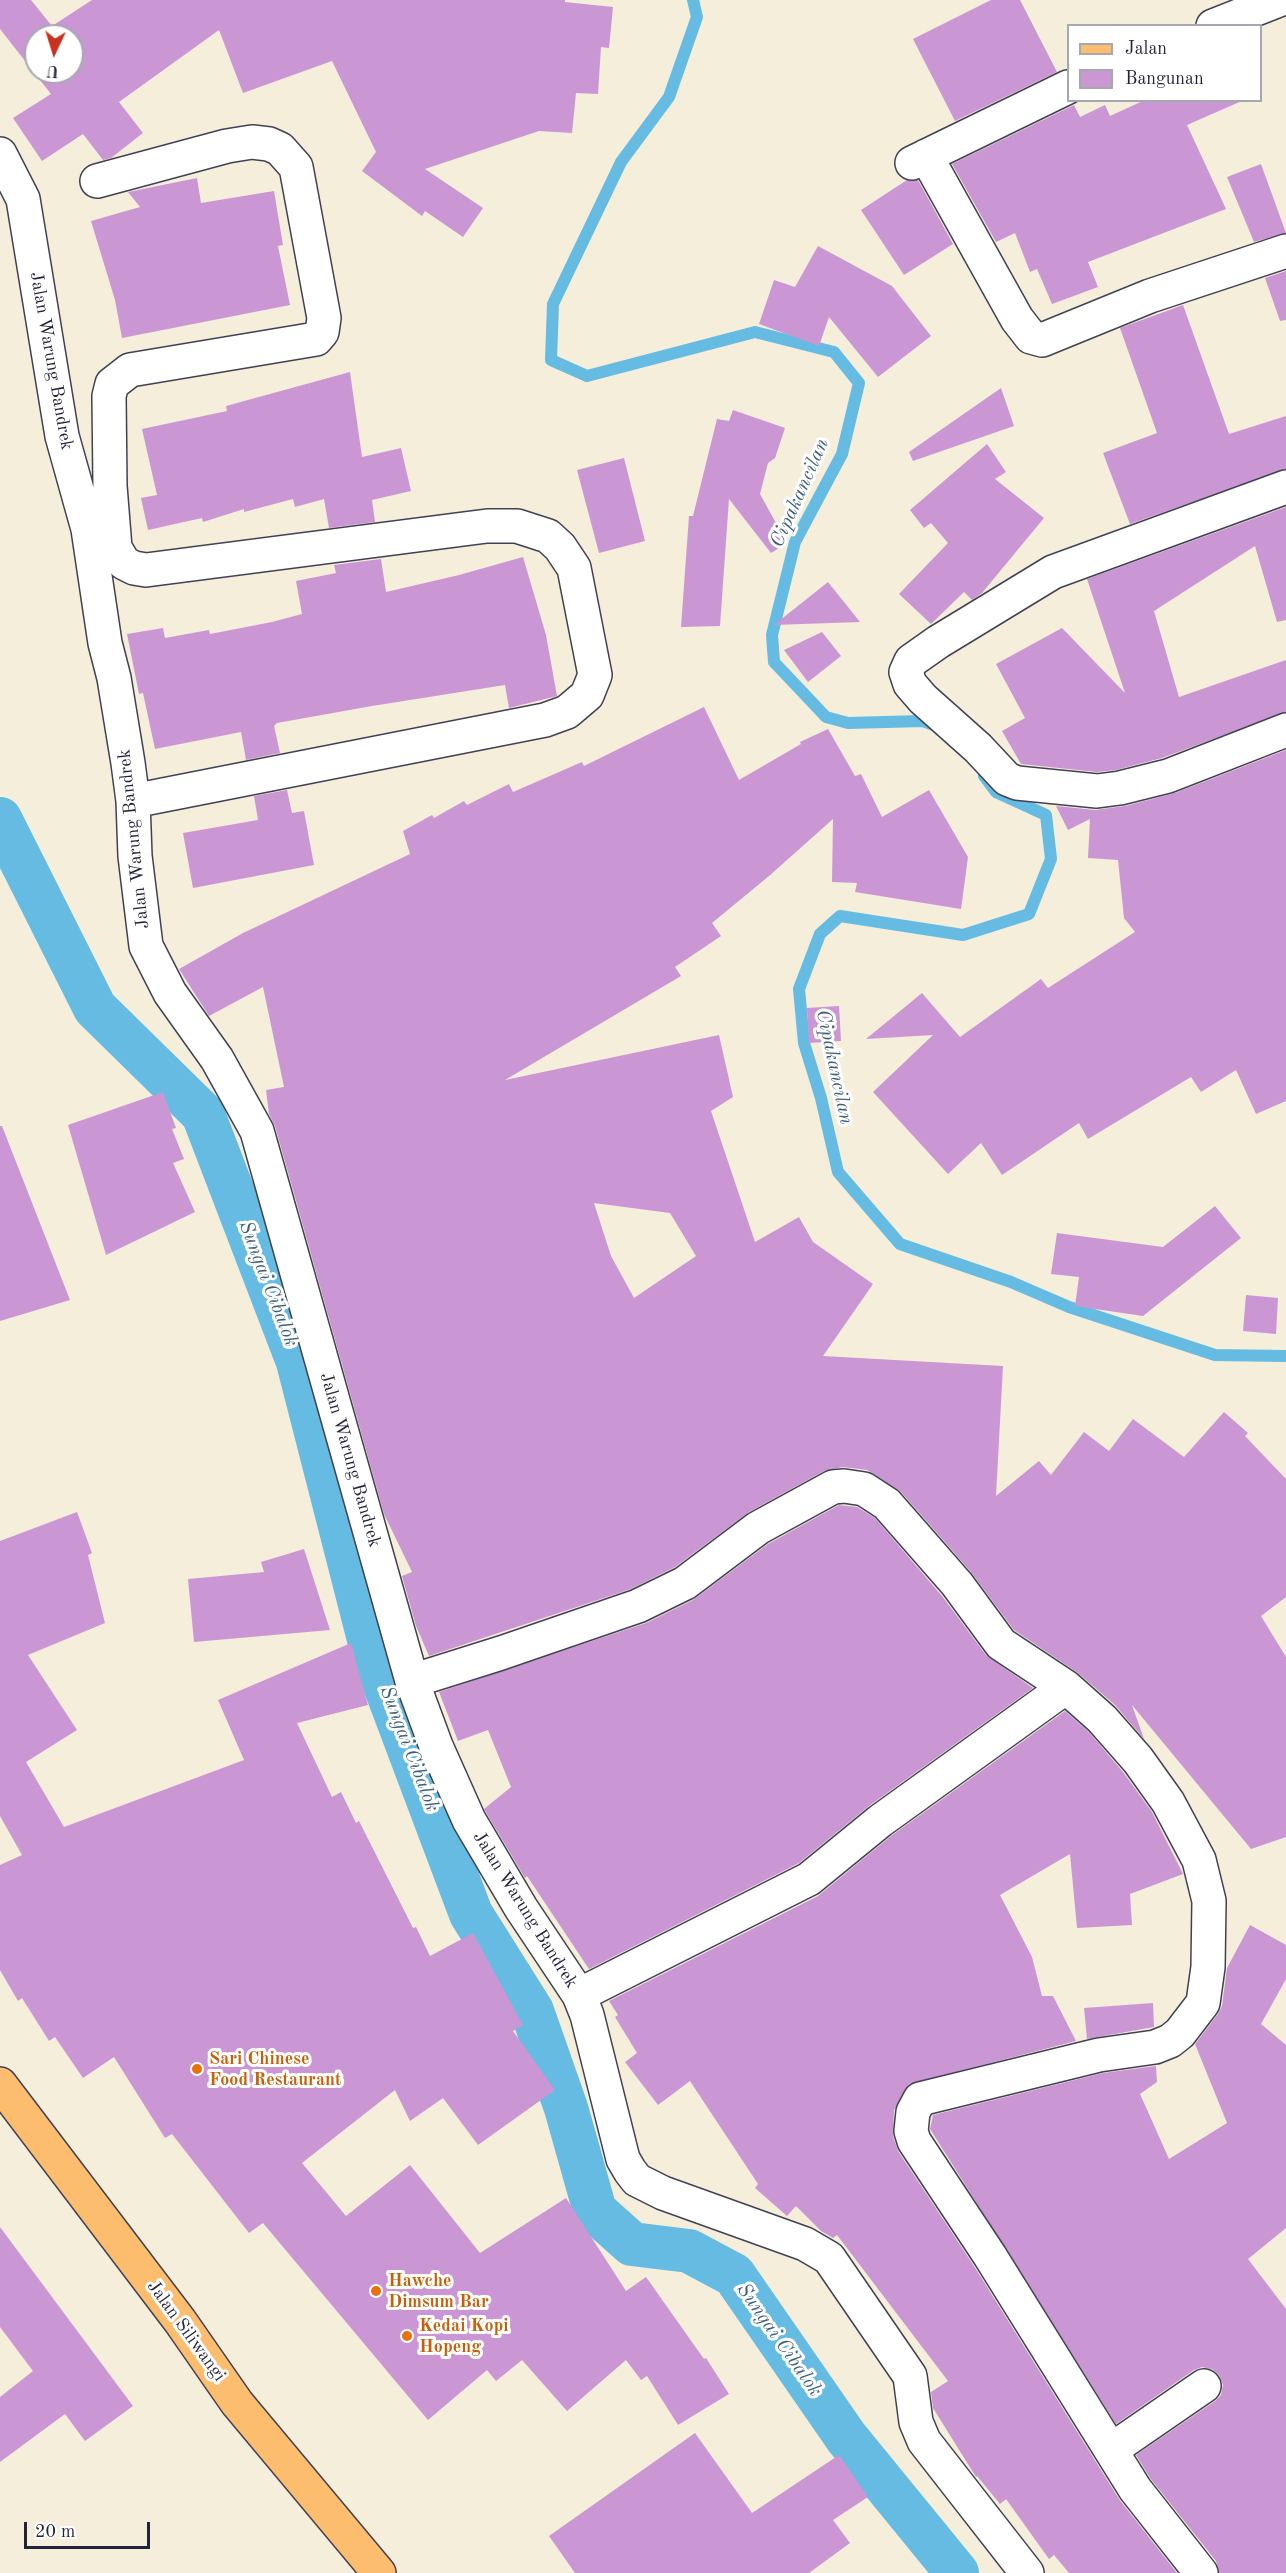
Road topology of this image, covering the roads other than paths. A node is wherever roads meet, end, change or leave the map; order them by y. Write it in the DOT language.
graph roads {
  1 [pos="1279,0"];
  2 [pos="1217,24"];
  3 [pos="1067,87"];
  4 [pos="0,154"];
  5 [pos="97,181"];
  6 [pos="1286,250"];
  7 [pos="1286,488"];
  8 [pos="1286,730"];
  9 [pos="133,801"];
  10 [pos="412,1681"];
  11 [pos="1066,1687"];
  12 [pos="579,1995"];
  13 [pos="0,2084"];
  14 [pos="1204,2386"];
  15 [pos="1111,2450"];
  16 [pos="379,2573"];
  17 [pos="1027,2573"];
  18 [pos="1202,2573"];
  1 -- 2 [label="street"];
  3 -- 6 [label="street"];
  4 -- 9 [label="street, Jalan Warung Bandrek"];
  5 -- 9 [label="street"];
  7 -- 8 [label="street"];
  9 -- 10 [label="street, Jalan Warung Bandrek"];
  10 -- 11 [label="street"];
  10 -- 12 [label="street, Jalan Warung Bandrek"];
  11 -- 12 [label="street"];
  11 -- 15 [label="street"];
  12 -- 17 [label="street, Jalan Warung Bandrek"];
  13 -- 16 [label="main road, Jalan Siliwangi"];
  14 -- 15 [label="street"];
  15 -- 18 [label="street"];
}
